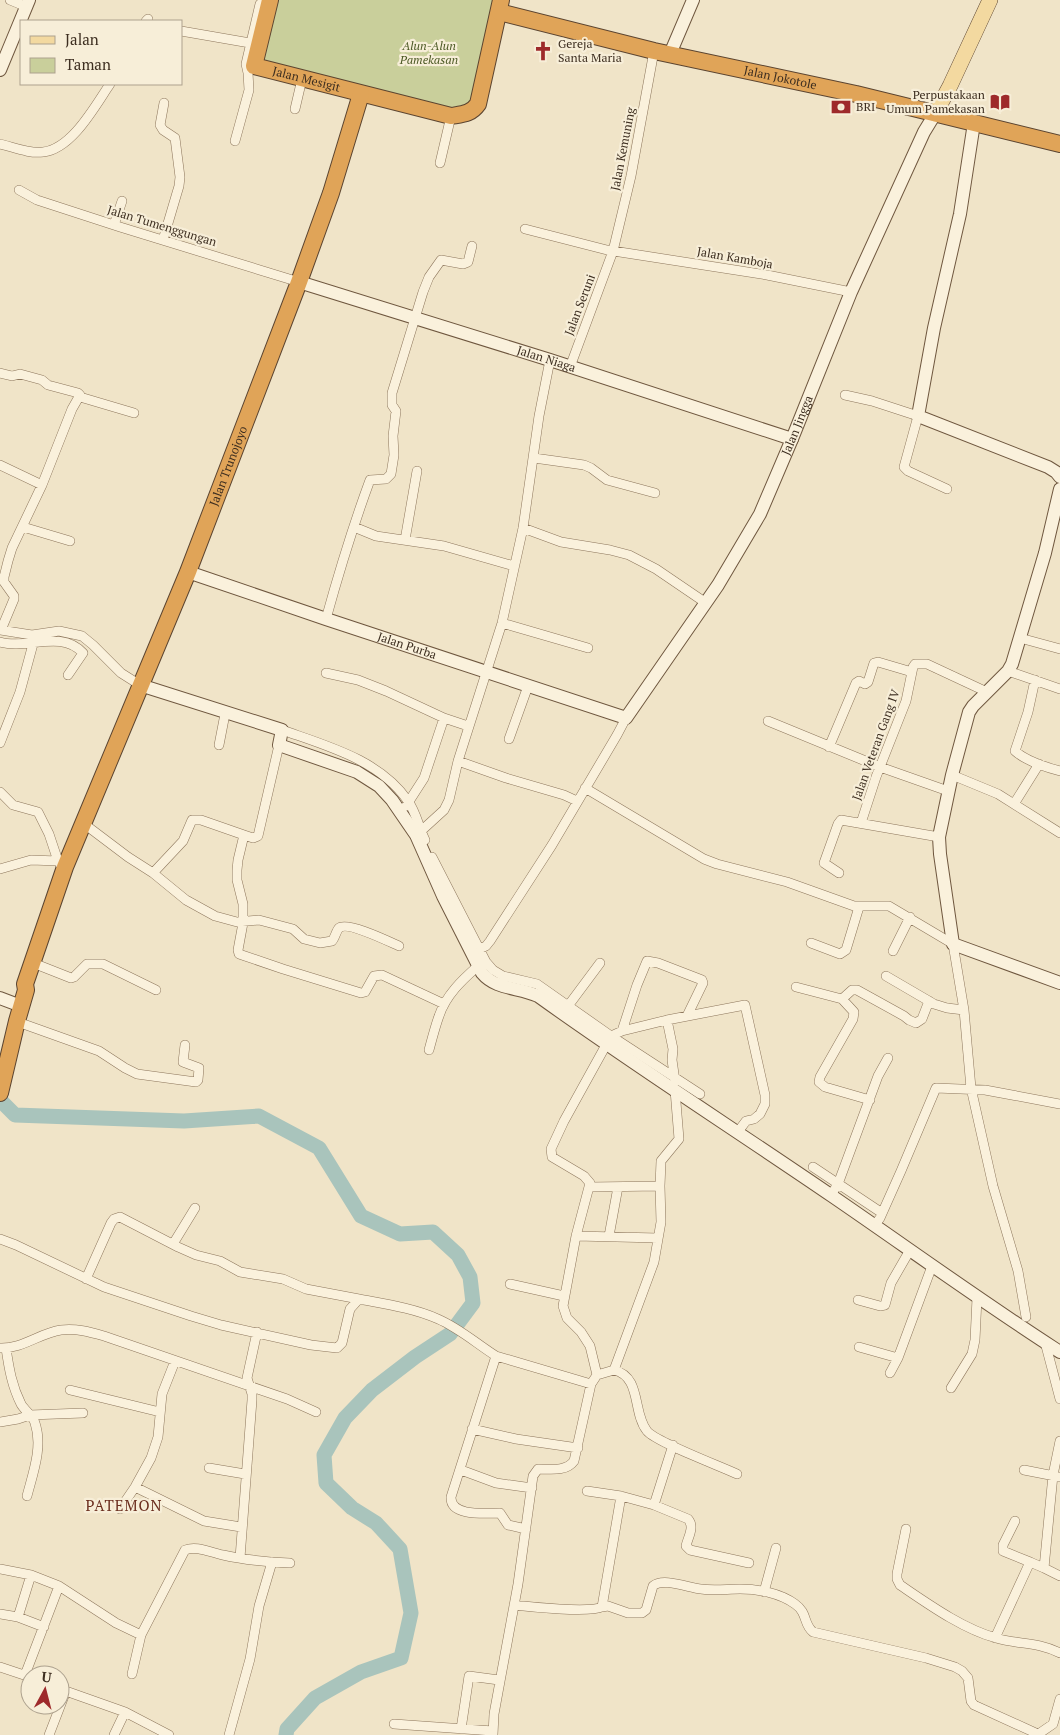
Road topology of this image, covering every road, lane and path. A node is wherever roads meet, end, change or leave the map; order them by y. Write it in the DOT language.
graph roads {
  1 [pos="10,0"];
  2 [pos="693,0"];
  3 [pos="990,0"];
  4 [pos="269,2"];
  5 [pos="28,3"];
  6 [pos="500,6"];
  7 [pos="21,20"];
  8 [pos="20,22"];
  9 [pos="182,31"];
  10 [pos="250,43"];
  11 [pos="654,51"];
  12 [pos="670,54"];
  13 [pos="249,67"];
  14 [pos="0,70"];
  15 [pos="302,79"];
  16 [pos="109,85"];
  17 [pos="360,94"];
  18 [pos="164,103"];
  19 [pos="295,109"];
  20 [pos="451,116"];
  21 [pos="945,116"];
  22 [pos="974,123"];
  23 [pos="235,141"];
  24 [pos="0,144"];
  25 [pos="1060,144"];
  26 [pos="440,163"];
  27 [pos="19,190"];
  28 [pos="122,201"];
  29 [pos="114,225"];
  30 [pos="525,229"];
  31 [pos="163,240"];
  32 [pos="472,246"];
  33 [pos="613,251"];
  34 [pos="299,282"];
  35 [pos="852,292"];
  36 [pos="415,319"];
  37 [pos="550,360"];
  38 [pos="570,367"];
  39 [pos="0,373"];
  40 [pos="845,395"];
  41 [pos="80,397"];
  42 [pos="134,414"];
  43 [pos="918,416"];
  44 [pos="792,439"];
  45 [pos="534,458"];
  46 [pos="0,465"];
  47 [pos="417,471"];
  48 [pos="1060,477"];
  49 [pos="42,485"];
  50 [pos="948,489"];
  51 [pos="1060,489"];
  52 [pos="655,493"];
  53 [pos="22,527"];
  54 [pos="354,527"];
  55 [pos="523,528"];
  56 [pos="405,540"];
  57 [pos="70,541"];
  58 [pos="514,566"];
  59 [pos="188,572"];
  60 [pos="706,604"];
  61 [pos="326,619"];
  62 [pos="502,622"];
  63 [pos="1,630"];
  64 [pos="1020,638"];
  65 [pos="0,642"];
  66 [pos="33,644"];
  67 [pos="92,644"];
  68 [pos="588,648"];
  69 [pos="1060,649"];
  70 [pos="83,653"];
  71 [pos="1008,671"];
  72 [pos="486,672"];
  73 [pos="912,672"];
  74 [pos="326,673"];
  75 [pos="68,675"];
  76 [pos="1035,680"];
  77 [pos="140,685"];
  78 [pos="528,686"];
  79 [pos="1060,689"];
  80 [pos="987,692"];
  81 [pos="225,714"];
  82 [pos="444,718"];
  83 [pos="626,718"];
  84 [pos="768,721"];
  85 [pos="468,726"];
  86 [pos="282,730"];
  87 [pos="509,739"];
  88 [pos="0,743"];
  89 [pos="218,745"];
  90 [pos="279,745"];
  91 [pos="307,746"];
  92 [pos="828,747"];
  93 [pos="458,761"];
  94 [pos="1039,764"];
  95 [pos="880,767"];
  96 [pos="1060,771"];
  97 [pos="952,775"];
  98 [pos="586,788"];
  99 [pos="948,791"];
  100 [pos="0,792"];
  101 [pos="577,801"];
  102 [pos="1014,804"];
  103 [pos="405,807"];
  104 [pos="861,823"];
  105 [pos="81,828"];
  106 [pos="421,831"];
  107 [pos="1060,833"];
  108 [pos="244,835"];
  109 [pos="939,837"];
  110 [pos="62,866"];
  111 [pos="0,868"];
  112 [pos="153,873"];
  113 [pos="839,873"];
  114 [pos="447,894"];
  115 [pos="859,907"];
  116 [pos="910,917"];
  117 [pos="242,922"];
  118 [pos="811,943"];
  119 [pos="953,944"];
  120 [pos="399,946"];
  121 [pos="476,950"];
  122 [pos="892,951"];
  123 [pos="33,963"];
  124 [pos="600,963"];
  125 [pos="478,966"];
  126 [pos="886,976"];
  127 [pos="508,982"];
  128 [pos="1060,983"];
  129 [pos="796,986"];
  130 [pos="156,990"];
  131 [pos="536,990"];
  132 [pos="842,999"];
  133 [pos="929,1001"];
  134 [pos="444,1004"];
  135 [pos="568,1006"];
  136 [pos="12,1010"];
  137 [pos="964,1010"];
  138 [pos="687,1016"];
  139 [pos="667,1020"];
  140 [pos="622,1030"];
  141 [pos="608,1040"];
  142 [pos="185,1045"];
  143 [pos="429,1050"];
  144 [pos="0,1055"];
  145 [pos="888,1058"];
  146 [pos="674,1084"];
  147 [pos="1,1088"];
  148 [pos="971,1088"];
  149 [pos="700,1094"];
  150 [pos="870,1100"];
  151 [pos="1060,1104"];
  152 [pos="740,1129"];
  153 [pos="813,1168"];
  154 [pos="660,1186"];
  155 [pos="590,1187"];
  156 [pos="618,1187"];
  157 [pos="834,1190"];
  158 [pos="195,1208"];
  159 [pos="878,1220"];
  160 [pos="576,1236"];
  161 [pos="610,1236"];
  162 [pos="658,1238"];
  163 [pos="0,1240"];
  164 [pos="173,1244"];
  165 [pos="910,1250"];
  166 [pos="932,1266"];
  167 [pos="86,1279"];
  168 [pos="510,1284"];
  169 [pos="564,1296"];
  170 [pos="977,1298"];
  171 [pos="359,1299"];
  172 [pos="858,1300"];
  173 [pos="1024,1322"];
  174 [pos="257,1332"];
  175 [pos="1045,1342"];
  176 [pos="859,1347"];
  177 [pos="3,1348"];
  178 [pos="1060,1352"];
  179 [pos="496,1356"];
  180 [pos="898,1358"];
  181 [pos="175,1361"];
  182 [pos="614,1370"];
  183 [pos="890,1373"];
  184 [pos="597,1375"];
  185 [pos="591,1384"];
  186 [pos="249,1387"];
  187 [pos="951,1388"];
  188 [pos="70,1390"];
  189 [pos="1060,1399"];
  190 [pos="160,1412"];
  191 [pos="316,1412"];
  192 [pos="83,1413"];
  193 [pos="30,1415"];
  194 [pos="0,1422"];
  195 [pos="472,1429"];
  196 [pos="1060,1441"];
  197 [pos="673,1446"];
  198 [pos="578,1448"];
  199 [pos="209,1468"];
  200 [pos="461,1470"];
  201 [pos="1024,1470"];
  202 [pos="245,1474"];
  203 [pos="737,1474"];
  204 [pos="1056,1476"];
  205 [pos="135,1487"];
  206 [pos="532,1488"];
  207 [pos="587,1491"];
  208 [pos="27,1496"];
  209 [pos="621,1496"];
  210 [pos="654,1505"];
  211 [pos="120,1509"];
  212 [pos="1015,1521"];
  213 [pos="241,1527"];
  214 [pos="526,1529"];
  215 [pos="906,1529"];
  216 [pos="776,1548"];
  217 [pos="240,1558"];
  218 [pos="272,1562"];
  219 [pos="1030,1562"];
  220 [pos="290,1563"];
  221 [pos="749,1563"];
  222 [pos="1044,1568"];
  223 [pos="0,1569"];
  224 [pos="31,1575"];
  225 [pos="1060,1576"];
  226 [pos="60,1586"];
  227 [pos="764,1592"];
  228 [pos="514,1605"];
  229 [pos="602,1608"];
  230 [pos="0,1614"];
  231 [pos="18,1618"];
  232 [pos="44,1627"];
  233 [pos="141,1635"];
  234 [pos="995,1638"];
  235 [pos="1060,1653"];
  236 [pos="31,1665"];
  237 [pos="0,1667"];
  238 [pos="20,1674"];
  239 [pos="132,1674"];
  240 [pos="499,1680"];
  241 [pos="70,1692"];
  242 [pos="1060,1699"];
  243 [pos="125,1712"];
  244 [pos="55,1715"];
  245 [pos="394,1724"];
  246 [pos="457,1731"];
  247 [pos="493,1733"];
  248 [pos="1038,1734"];
  249 [pos="49,1735"];
  250 [pos="114,1735"];
  251 [pos="168,1735"];
  252 [pos="229,1735"];
  1 -- 5 [label="street"];
  2 -- 12 [label="street"];
  3 -- 21 [label="main road"];
  4 -- 10 [label="street"];
  4 -- 13 [label="highway"];
  5 -- 7 [label="street"];
  6 -- 11 [label="highway, Jalan Jokotole"];
  6 -- 20 [label="highway"];
  8 -- 14 [label="street"];
  9 -- 10 [label="street"];
  10 -- 13 [label="street"];
  11 -- 12 [label="highway, Jalan Jokotole"];
  11 -- 33 [label="street, Jalan Kemuning"];
  12 -- 21 [label="highway, Jalan Jokotole"];
  13 -- 15 [label="highway, Jalan Mesigit"];
  13 -- 23 [label="street"];
  15 -- 17 [label="highway, Jalan Mesigit"];
  15 -- 19 [label="street"];
  16 -- 24 [label="street"];
  17 -- 20 [label="highway, Jalan Mesigit"];
  17 -- 34 [label="highway, Jalan Trunojoyo"];
  18 -- 31 [label="street"];
  20 -- 26 [label="street"];
  21 -- 22 [label="highway, Jalan Jokotole"];
  21 -- 35 [label="street, Jalan Jingga"];
  22 -- 25 [label="highway, Jalan Jokotole"];
  22 -- 43 [label="street"];
  27 -- 29 [label="street, Jalan Tumenggungan"];
  28 -- 29 [label="street"];
  29 -- 31 [label="street, Jalan Tumenggungan"];
  30 -- 33 [label="street, Jalan Kamboja"];
  31 -- 34 [label="street, Jalan Tumenggungan"];
  32 -- 36 [label="street"];
  33 -- 35 [label="street, Jalan Kamboja"];
  33 -- 38 [label="street, Jalan Seruni"];
  34 -- 36 [label="street, Jalan Niaga"];
  34 -- 59 [label="highway, Jalan Trunojoyo"];
  35 -- 44 [label="street, Jalan Jingga"];
  36 -- 37 [label="street, Jalan Niaga"];
  36 -- 54 [label="street"];
  37 -- 38 [label="street, Jalan Niaga"];
  37 -- 45 [label="street"];
  38 -- 44 [label="street, Jalan Niaga"];
  39 -- 41 [label="street"];
  40 -- 43 [label="street"];
  41 -- 42 [label="street"];
  41 -- 49 [label="street"];
  43 -- 48 [label="street"];
  43 -- 50 [label="street"];
  44 -- 60 [label="street, Jalan Jingga"];
  45 -- 52 [label="street"];
  45 -- 55 [label="street"];
  46 -- 49 [label="street"];
  47 -- 56 [label="street"];
  49 -- 53 [label="street"];
  51 -- 64 [label="street"];
  53 -- 57 [label="street"];
  53 -- 63 [label="street"];
  54 -- 56 [label="street"];
  54 -- 61 [label="street"];
  55 -- 58 [label="street"];
  55 -- 60 [label="street"];
  56 -- 58 [label="street"];
  58 -- 62 [label="street"];
  59 -- 61 [label="street, Jalan Purba"];
  59 -- 77 [label="highway, Jalan Trunojoyo"];
  60 -- 83 [label="street, Jalan Jingga"];
  61 -- 72 [label="street, Jalan Purba"];
  62 -- 68 [label="street"];
  62 -- 72 [label="street"];
  63 -- 67 [label="street"];
  64 -- 69 [label="street"];
  64 -- 71 [label="street"];
  65 -- 66 [label="street"];
  66 -- 70 [label="street"];
  66 -- 88 [label="street"];
  67 -- 70 [label="street"];
  67 -- 77 [label="street"];
  70 -- 75 [label="street"];
  71 -- 76 [label="street"];
  71 -- 80 [label="street"];
  72 -- 78 [label="street, Jalan Purba"];
  72 -- 85 [label="street"];
  73 -- 80 [label="street"];
  73 -- 92 [label="street"];
  73 -- 95 [label="street, Jalan Veteran Gang IV"];
  74 -- 82 [label="street"];
  76 -- 79 [label="street"];
  76 -- 94 [label="street"];
  77 -- 81 [label="street"];
  77 -- 105 [label="highway, Jalan Trunojoyo"];
  78 -- 83 [label="street, Jalan Purba"];
  78 -- 87 [label="street"];
  80 -- 97 [label="street"];
  81 -- 86 [label="street"];
  81 -- 89 [label="street"];
  82 -- 85 [label="street"];
  82 -- 103 [label="street"];
  83 -- 98 [label="street"];
  84 -- 92 [label="street"];
  85 -- 93 [label="street"];
  86 -- 90 [label="street"];
  86 -- 91 [label="street"];
  90 -- 91 [label="street"];
  90 -- 108 [label="street"];
  91 -- 103 [label="street"];
  92 -- 95 [label="street"];
  93 -- 101 [label="street"];
  93 -- 106 [label="street"];
  94 -- 96 [label="street"];
  94 -- 102 [label="street"];
  95 -- 99 [label="street"];
  95 -- 104 [label="street, Jalan Veteran Gang IV"];
  97 -- 99 [label="street"];
  97 -- 102 [label="street"];
  98 -- 101 [label="street"];
  98 -- 115 [label="street"];
  99 -- 109 [label="street"];
  100 -- 110 [label="street"];
  101 -- 121 [label="street"];
  102 -- 107 [label="street"];
  103 -- 106 [label="street"];
  103 -- 114 [label="street"];
  104 -- 109 [label="street"];
  104 -- 113 [label="street"];
  105 -- 110 [label="highway, Jalan Trunojoyo"];
  105 -- 112 [label="street"];
  106 -- 114 [label="street"];
  108 -- 112 [label="street"];
  108 -- 117 [label="street"];
  109 -- 119 [label="street"];
  110 -- 111 [label="street"];
  110 -- 123 [label="highway, Jalan Trunojoyo"];
  112 -- 117 [label="street"];
  114 -- 121 [label="street"];
  115 -- 116 [label="street"];
  115 -- 118 [label="street"];
  116 -- 119 [label="street"];
  116 -- 122 [label="street"];
  117 -- 120 [label="street"];
  117 -- 134 [label="street"];
  119 -- 128 [label="street"];
  119 -- 137 [label="street"];
  121 -- 125 [label="street"];
  121 -- 127 [label="street"];
  123 -- 130 [label="street"];
  123 -- 136 [label="highway, Jalan Trunojoyo"];
  124 -- 135 [label="street"];
  125 -- 127 [label="street"];
  125 -- 134 [label="street"];
  126 -- 133 [label="street"];
  127 -- 131 [label="street"];
  129 -- 132 [label="street"];
  131 -- 135 [label="street"];
  131 -- 141 [label="street"];
  132 -- 133 [label="street"];
  132 -- 150 [label="street"];
  133 -- 137 [label="street"];
  134 -- 143 [label="street"];
  135 -- 141 [label="street"];
  136 -- 142 [label="street"];
  136 -- 144 [label="highway"];
  136 -- 147 [label="highway"];
  137 -- 148 [label="street"];
  138 -- 139 [label="street"];
  138 -- 140 [label="street"];
  138 -- 152 [label="street"];
  139 -- 140 [label="street"];
  139 -- 146 [label="street"];
  140 -- 141 [label="street"];
  141 -- 146 [label="street"];
  141 -- 155 [label="street"];
  145 -- 150 [label="street"];
  146 -- 149 [label="street"];
  146 -- 152 [label="street"];
  146 -- 154 [label="street"];
  148 -- 151 [label="street"];
  148 -- 159 [label="street"];
  148 -- 173 [label="street"];
  150 -- 157 [label="street"];
  152 -- 157 [label="street"];
  153 -- 157 [label="street"];
  154 -- 156 [label="street"];
  154 -- 162 [label="street"];
  155 -- 156 [label="street"];
  155 -- 160 [label="street"];
  156 -- 161 [label="street"];
  157 -- 159 [label="street"];
  158 -- 164 [label="street"];
  159 -- 165 [label="street"];
  160 -- 161 [label="street"];
  160 -- 169 [label="street"];
  161 -- 162 [label="street"];
  162 -- 182 [label="street"];
  163 -- 167 [label="street"];
  164 -- 167 [label="street"];
  164 -- 171 [label="street"];
  165 -- 166 [label="street"];
  165 -- 172 [label="street"];
  166 -- 170 [label="street"];
  166 -- 180 [label="street"];
  167 -- 174 [label="street"];
  168 -- 169 [label="street"];
  169 -- 184 [label="street"];
  170 -- 173 [label="street"];
  170 -- 187 [label="street"];
  171 -- 174 [label="street"];
  171 -- 179 [label="street"];
  173 -- 175 [label="street"];
  174 -- 186 [label="street"];
  175 -- 178 [label="street"];
  175 -- 189 [label="street"];
  176 -- 180 [label="street"];
  177 -- 181 [label="street"];
  177 -- 193 [label="street"];
  179 -- 185 [label="street"];
  179 -- 195 [label="street"];
  180 -- 183 [label="street"];
  181 -- 186 [label="street"];
  181 -- 190 [label="street"];
  182 -- 184 [label="street"];
  182 -- 197 [label="street"];
  184 -- 185 [label="street"];
  185 -- 198 [label="street"];
  186 -- 191 [label="street"];
  186 -- 202 [label="street"];
  188 -- 190 [label="street"];
  190 -- 205 [label="street"];
  192 -- 193 [label="street"];
  193 -- 194 [label="street"];
  193 -- 208 [label="street"];
  195 -- 198 [label="street"];
  195 -- 200 [label="street"];
  196 -- 204 [label="street"];
  197 -- 203 [label="street"];
  197 -- 210 [label="street"];
  198 -- 206 [label="street"];
  199 -- 202 [label="street"];
  200 -- 206 [label="street"];
  200 -- 214 [label="street"];
  201 -- 204 [label="street"];
  202 -- 213 [label="street"];
  204 -- 222 [label="street"];
  205 -- 211 [label="street"];
  205 -- 213 [label="street"];
  206 -- 214 [label="street"];
  207 -- 209 [label="street"];
  209 -- 210 [label="street"];
  209 -- 229 [label="street"];
  210 -- 221 [label="street"];
  212 -- 219 [label="street"];
  213 -- 217 [label="street"];
  214 -- 228 [label="street"];
  215 -- 234 [label="street"];
  216 -- 227 [label="street"];
  217 -- 218 [label="street"];
  217 -- 233 [label="street"];
  218 -- 220 [label="street"];
  218 -- 252 [label="street"];
  219 -- 222 [label="street"];
  219 -- 234 [label="street"];
  222 -- 225 [label="street"];
  223 -- 224 [label="street"];
  224 -- 226 [label="street"];
  224 -- 231 [label="street"];
  226 -- 232 [label="street"];
  226 -- 233 [label="street"];
  227 -- 229 [label="street"];
  227 -- 248 [label="street"];
  228 -- 229 [label="street"];
  228 -- 240 [label="street"];
  230 -- 231 [label="street"];
  231 -- 232 [label="street"];
  232 -- 236 [label="street"];
  233 -- 239 [label="street"];
  234 -- 235 [label="street"];
  237 -- 238 [label="street"];
  240 -- 246 [label="street"];
  240 -- 247 [label="street"];
  241 -- 243 [label="street"];
  242 -- 248 [label="street"];
  243 -- 250 [label="street"];
  243 -- 251 [label="street"];
  244 -- 249 [label="street"];
  245 -- 246 [label="street"];
  246 -- 247 [label="street"];
}
